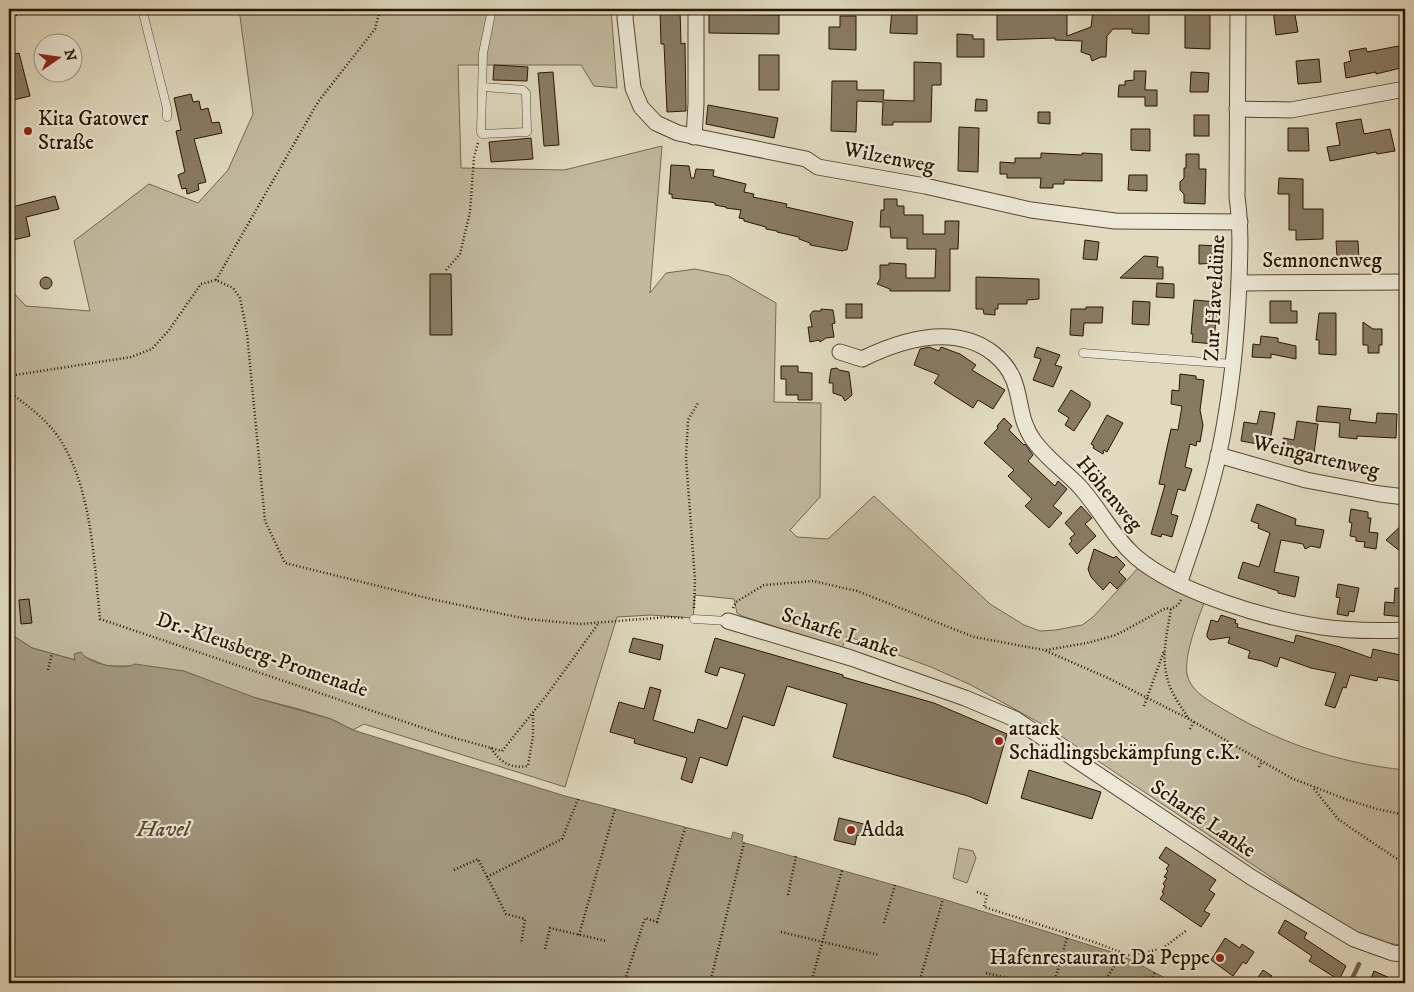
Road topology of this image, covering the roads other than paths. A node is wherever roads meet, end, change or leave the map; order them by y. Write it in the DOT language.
graph roads {
  1 [pos="142,9"];
  2 [pos="492,9"];
  3 [pos="626,9"];
  4 [pos="696,9"];
  5 [pos="1238,9"];
  6 [pos="483,88"];
  7 [pos="1405,89"];
  8 [pos="1237,109"];
  9 [pos="167,117"];
  10 [pos="694,137"];
  11 [pos="1240,222"];
  12 [pos="1405,282"];
  13 [pos="1239,283"];
  14 [pos="840,352"];
  15 [pos="1083,353"];
  16 [pos="1233,364"];
  17 [pos="1218,454"];
  18 [pos="1405,497"];
  19 [pos="1183,586"];
  20 [pos="694,619"];
  21 [pos="728,621"];
  22 [pos="1405,630"];
  23 [pos="1405,954"];
  1 -- 9 [label="lane"];
  2 -- 6 [label="lane"];
  3 -- 10 [label="street, Wilzenweg"];
  4 -- 10 [label="street"];
  5 -- 8 [label="street, Zur Haveldüne"];
  6 -- 6 [label="lane"];
  7 -- 8 [label="street"];
  8 -- 11 [label="street, Zur Haveldüne"];
  10 -- 11 [label="street, Wilzenweg"];
  11 -- 13 [label="street, Zur Haveldüne"];
  12 -- 13 [label="street, Semnonenweg"];
  13 -- 16 [label="street, Zur Haveldüne"];
  14 -- 19 [label="street, Höhenweg"];
  15 -- 16 [label="lane"];
  16 -- 17 [label="street, Zur Haveldüne"];
  17 -- 18 [label="street, Weingartenweg"];
  17 -- 19 [label="street, Zur Haveldüne"];
  19 -- 22 [label="street, Höhenweg"];
  20 -- 21 [label="lane"];
  21 -- 23 [label="street, Scharfe Lanke"];
}
